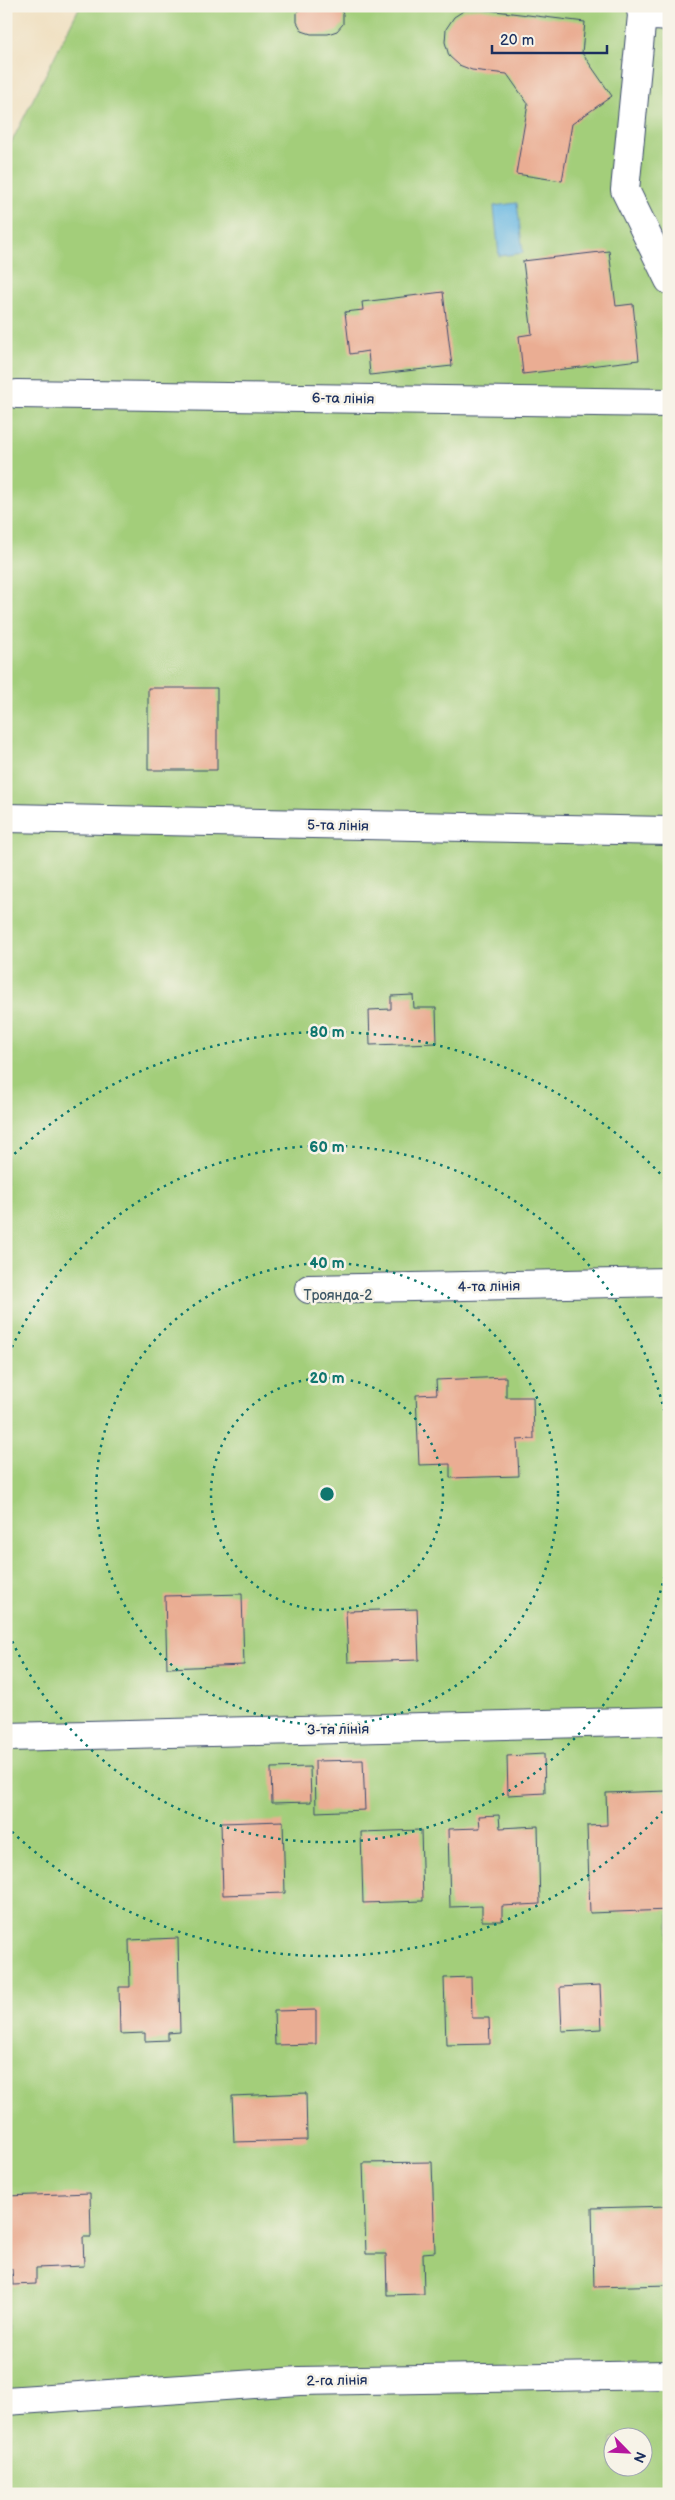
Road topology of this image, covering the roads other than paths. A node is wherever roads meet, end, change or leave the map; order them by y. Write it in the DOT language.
graph roads {
  1 [pos="650,13"];
  2 [pos="669,280"];
  3 [pos="17,394"];
  4 [pos="669,403"];
  5 [pos="6,818"];
  6 [pos="669,831"];
  7 [pos="669,1282"];
  8 [pos="309,1289"];
  9 [pos="669,1720"];
  10 [pos="6,1738"];
  11 [pos="669,2376"];
  12 [pos="6,2401"];
  1 -- 2 [label="street"];
  3 -- 4 [label="street, 6-та лінія"];
  5 -- 6 [label="street, 5-та лінія"];
  7 -- 8 [label="street, 4-та лінія"];
  9 -- 10 [label="street, 3-тя лінія"];
  11 -- 12 [label="street, 2-га лінія"];
}
